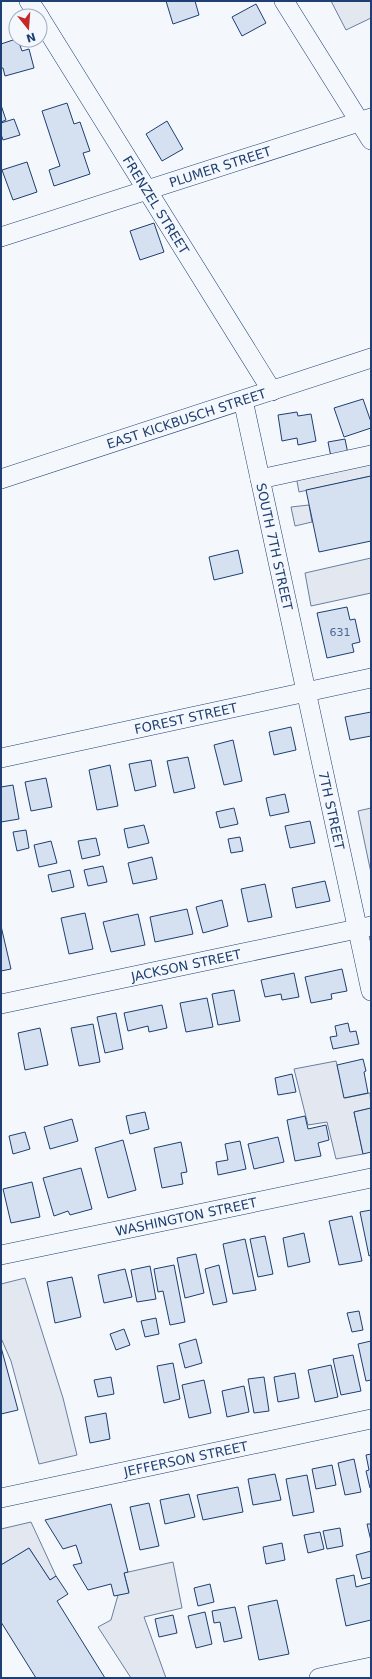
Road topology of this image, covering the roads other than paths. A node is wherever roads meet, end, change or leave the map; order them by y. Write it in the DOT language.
graph roads {
  1 [pos="284,1"];
  2 [pos="48,31"];
  3 [pos="365,120"];
  4 [pos="371,140"];
  5 [pos="147,190"];
  6 [pos="1,237"];
  7 [pos="371,358"];
  8 [pos="272,391"];
  9 [pos="243,400"];
  10 [pos="371,455"];
  11 [pos="1,479"];
  12 [pos="260,479"];
  13 [pos="371,678"];
  14 [pos="306,693"];
  15 [pos="2,753"];
  16 [pos="364,928"];
  17 [pos="371,992"];
  18 [pos="1,1004"];
  19 [pos="371,1178"];
  20 [pos="1,1256"];
  21 [pos="371,1419"];
  22 [pos="1,1498"];
  23 [pos="371,1667"];
  24 [pos="319,1678"];
  1 -- 3 [label="street"];
  2 -- 5 [label="street, FRENZEL STREET"];
  3 -- 4 [label="street"];
  3 -- 5 [label="street, PLUMER STREET"];
  5 -- 6 [label="street, PLUMER STREET"];
  5 -- 8 [label="street, FRENZEL STREET"];
  7 -- 8 [label="street, EAST KICKBUSCH STREET"];
  8 -- 9 [label="street, EAST KICKBUSCH STREET"];
  9 -- 11 [label="street, EAST KICKBUSCH STREET"];
  9 -- 12 [label="street, SOUTH 7TH STREET"];
  10 -- 12 [label="street"];
  12 -- 14 [label="street, SOUTH 7TH STREET"];
  13 -- 14 [label="street, FOREST STREET"];
  14 -- 15 [label="street, FOREST STREET"];
  14 -- 16 [label="street, 7TH STREET"];
  16 -- 17 [label="street, 7TH STREET"];
  16 -- 18 [label="street, JACKSON STREET"];
  19 -- 20 [label="street, WASHINGTON STREET"];
  21 -- 22 [label="street, JEFFERSON STREET"];
  23 -- 24 [label="street"];
}
